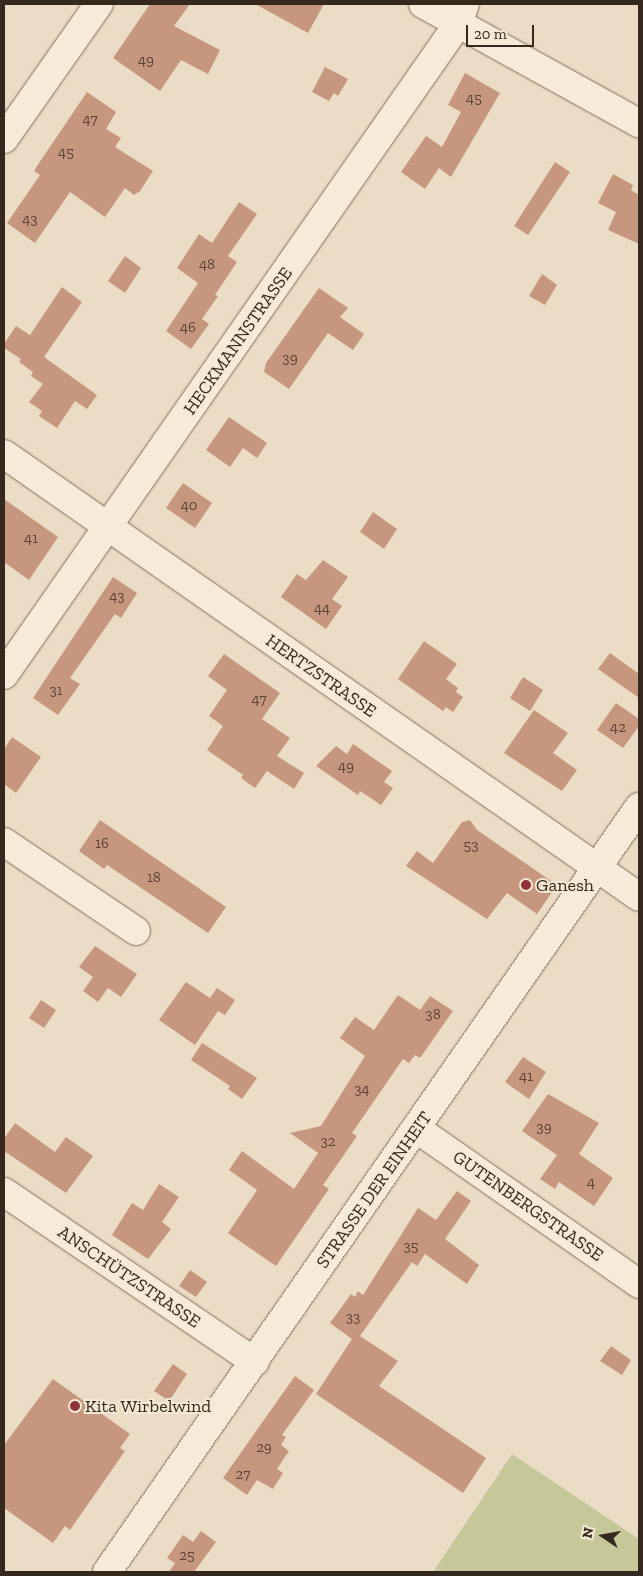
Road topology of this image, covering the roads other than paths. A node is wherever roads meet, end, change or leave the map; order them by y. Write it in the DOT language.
graph roads {
  1 [pos="99,4"];
  2 [pos="423,4"];
  3 [pos="461,14"];
  4 [pos="639,123"];
  5 [pos="4,139"];
  6 [pos="4,454"];
  7 [pos="109,527"];
  8 [pos="4,675"];
  9 [pos="639,807"];
  10 [pos="4,842"];
  11 [pos="596,868"];
  12 [pos="639,897"];
  13 [pos="136,931"];
  14 [pos="417,1129"];
  15 [pos="4,1192"];
  16 [pos="639,1284"];
  17 [pos="255,1362"];
  18 [pos="107,1572"];
  1 -- 5 [label="street"];
  2 -- 3 [label="street"];
  3 -- 4 [label="street"];
  3 -- 7 [label="street, HECKMANNSTRASSE"];
  6 -- 7 [label="street, HERTZSTRASSE"];
  7 -- 8 [label="street, HECKMANNSTRASSE"];
  7 -- 11 [label="street, HERTZSTRASSE"];
  9 -- 11 [label="street, STRASSE DER EINHEIT"];
  10 -- 13 [label="street"];
  11 -- 12 [label="street, HERTZSTRASSE"];
  11 -- 14 [label="street, STRASSE DER EINHEIT"];
  14 -- 16 [label="street, GUTENBERGSTRASSE"];
  14 -- 17 [label="street, STRASSE DER EINHEIT"];
  15 -- 17 [label="street, ANSCHÜTZSTRASSE"];
  17 -- 18 [label="street, STRASSE DER EINHEIT"];
}
